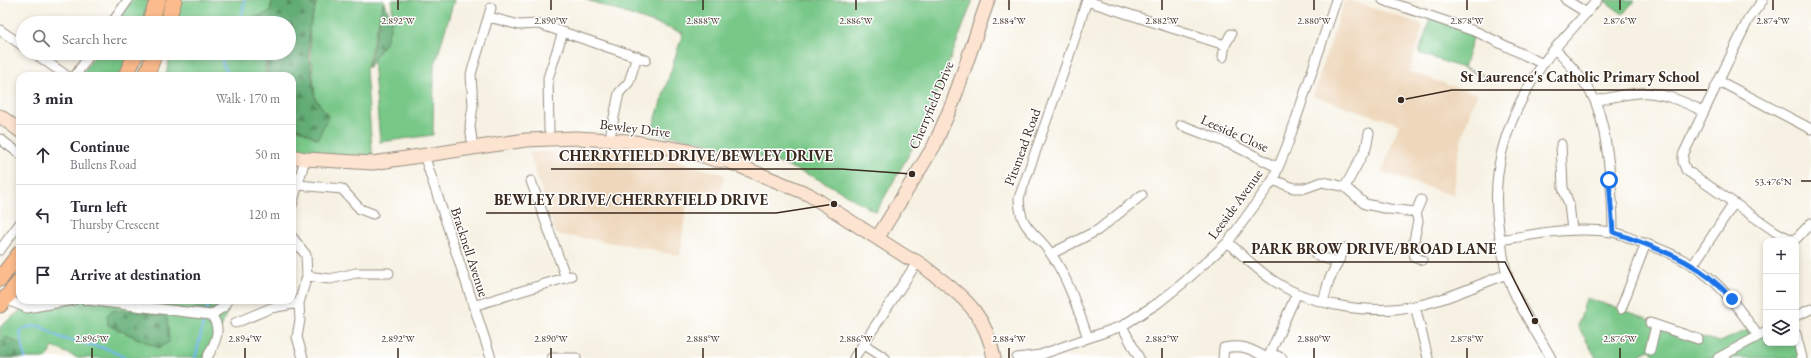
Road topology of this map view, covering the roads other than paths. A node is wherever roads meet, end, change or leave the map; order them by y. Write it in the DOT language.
graph roads {
  1 [pos="128,0"];
  2 [pos="158,0"];
  3 [pos="174,0"];
  4 [pos="988,0"];
  5 [pos="1087,0"];
  6 [pos="1336,0"];
  7 [pos="1387,0"];
  8 [pos="1566,0"];
  9 [pos="1597,0"];
  10 [pos="1763,0"];
  11 [pos="1587,13"];
  12 [pos="117,16"];
  13 [pos="152,16"];
  14 [pos="169,16"];
  15 [pos="0,30"];
  16 [pos="563,32"];
  17 [pos="1231,34"];
  18 [pos="16,41"];
  19 [pos="1225,45"];
  20 [pos="1556,50"];
  21 [pos="637,56"];
  22 [pos="1223,57"];
  23 [pos="44,60"];
  24 [pos="86,60"];
  25 [pos="133,60"];
  26 [pos="152,60"];
  27 [pos="646,60"];
  28 [pos="1543,64"];
  29 [pos="61,72"];
  30 [pos="78,72"];
  31 [pos="128,72"];
  32 [pos="148,72"];
  33 [pos="1719,81"];
  34 [pos="1595,101"];
  35 [pos="1703,111"];
  36 [pos="0,116"];
  37 [pos="1181,125"];
  38 [pos="16,128"];
  39 [pos="1811,128"];
  40 [pos="549,130"];
  41 [pos="611,132"];
  42 [pos="1369,132"];
  43 [pos="0,139"];
  44 [pos="1561,144"];
  45 [pos="473,148"];
  46 [pos="16,151"];
  47 [pos="424,155"];
  48 [pos="298,158"];
  49 [pos="1277,167"];
  50 [pos="1272,180"];
  51 [pos="531,181"];
  52 [pos="298,185"];
  53 [pos="1345,188"];
  54 [pos="296,191"];
  55 [pos="1142,195"];
  56 [pos="1421,200"];
  57 [pos="1734,203"];
  58 [pos="1416,212"];
  59 [pos="373,214"];
  60 [pos="1811,223"];
  61 [pos="16,228"];
  62 [pos="1572,230"];
  63 [pos="1613,232"];
  64 [pos="878,237"];
  65 [pos="1500,240"];
  66 [pos="296,242"];
  67 [pos="1228,242"];
  68 [pos="1646,243"];
  69 [pos="1345,248"];
  70 [pos="0,250"];
  71 [pos="1051,254"];
  72 [pos="1315,254"];
  73 [pos="16,258"];
  74 [pos="1415,260"];
  75 [pos="918,261"];
  76 [pos="1337,263"];
  77 [pos="1693,265"];
  78 [pos="389,273"];
  79 [pos="1507,274"];
  80 [pos="306,276"];
  81 [pos="0,279"];
  82 [pos="16,287"];
  83 [pos="1297,293"];
  84 [pos="3,302"];
  85 [pos="1324,302"];
  86 [pos="50,304"];
  87 [pos="121,304"];
  88 [pos="226,304"];
  89 [pos="298,304"];
  90 [pos="473,306"];
  91 [pos="1415,306"];
  92 [pos="1621,309"];
  93 [pos="1811,309"];
  94 [pos="211,315"];
  95 [pos="1799,315"];
  96 [pos="235,323"];
  97 [pos="1122,326"];
  98 [pos="1762,334"];
  99 [pos="1088,338"];
  100 [pos="1698,338"];
  101 [pos="1218,341"];
  102 [pos="863,344"];
  103 [pos="1799,346"];
  104 [pos="1224,348"];
  105 [pos="1650,350"];
  106 [pos="1269,356"];
  107 [pos="207,358"];
  108 [pos="303,358"];
  109 [pos="491,358"];
  110 [pos="552,358"];
  111 [pos="576,358"];
  112 [pos="854,358"];
  113 [pos="885,358"];
  114 [pos="994,358"];
  115 [pos="1017,358"];
  116 [pos="1139,358"];
  117 [pos="1223,358"];
  118 [pos="1282,358"];
  119 [pos="1428,358"];
  120 [pos="1551,358"];
  121 [pos="1718,358"];
  122 [pos="1802,358"];
  1 -- 12 [label="street"];
  2 -- 13 [label="main road"];
  3 -- 14 [label="main road"];
  4 -- 64 [label="street, Cherryfield Drive"];
  5 -- 19 [label="street"];
  5 -- 71 [label="street, Pitsmead Road"];
  6 -- 49 [label="street, Leeside Avenue"];
  7 -- 28 [label="street"];
  8 -- 11 [label="street"];
  9 -- 11 [label="street"];
  10 -- 33 [label="street"];
  11 -- 20 [label="street"];
  15 -- 18 [label="street"];
  16 -- 21 [label="street"];
  16 -- 40 [label="street"];
  16 -- 45 [label="street"];
  17 -- 19 [label="street"];
  19 -- 22 [label="street"];
  20 -- 28 [label="street"];
  20 -- 34 [label="street"];
  21 -- 27 [label="street"];
  21 -- 41 [label="street"];
  23 -- 29 [label="street"];
  24 -- 30 [label="street"];
  25 -- 31 [label="main road"];
  26 -- 32 [label="main road"];
  28 -- 65 [label="street"];
  33 -- 35 [label="street"];
  33 -- 39 [label="street"];
  34 -- 35 [label="street"];
  34 -- 63 [label="street"];
  35 -- 57 [label="street"];
  36 -- 38 [label="street"];
  37 -- 49 [label="street, Leeside Close"];
  42 -- 53 [label="street"];
  43 -- 46 [label="street"];
  44 -- 62 [label="street"];
  45 -- 47 [label="street, Bewley Drive"];
  45 -- 64 [label="street, Bewley Drive"];
  47 -- 48 [label="street, Bewley Drive"];
  47 -- 90 [label="street, Bracknell Avenue"];
  48 -- 52 [label="street"];
  49 -- 50 [label="street, Leeside Avenue"];
  50 -- 53 [label="street"];
  50 -- 67 [label="street, Leeside Avenue"];
  51 -- 90 [label="street"];
  52 -- 54 [label="street"];
  52 -- 59 [label="street"];
  53 -- 58 [label="street"];
  55 -- 71 [label="street"];
  56 -- 58 [label="street"];
  57 -- 60 [label="street"];
  57 -- 77 [label="street"];
  58 -- 74 [label="street"];
  61 -- 70 [label="street"];
  62 -- 63 [label="street"];
  62 -- 65 [label="street"];
  63 -- 68 [label="street"];
  64 -- 75 [label="street, Bewley Drive"];
  65 -- 79 [label="street"];
  66 -- 80 [label="street"];
  67 -- 83 [label="street"];
  67 -- 97 [label="street, Leeside Avenue"];
  68 -- 77 [label="street"];
  68 -- 92 [label="street"];
  69 -- 76 [label="street"];
  71 -- 99 [label="street, Pitsmead Road"];
  72 -- 76 [label="street"];
  73 -- 81 [label="main road"];
  75 -- 102 [label="street"];
  75 -- 114 [label="street, Bewley Drive"];
  76 -- 85 [label="street"];
  77 -- 98 [label="street"];
  78 -- 80 [label="street"];
  79 -- 91 [label="street"];
  79 -- 120 [label="street"];
  80 -- 89 [label="street"];
  82 -- 84 [label="main road"];
  83 -- 85 [label="street"];
  83 -- 106 [label="street"];
  84 -- 86 [label="street"];
  85 -- 91 [label="street"];
  87 -- 94 [label="street"];
  88 -- 94 [label="street"];
  89 -- 96 [label="street"];
  89 -- 108 [label="street"];
  90 -- 109 [label="street, Bracknell Avenue"];
  91 -- 119 [label="street"];
  93 -- 95 [label="street"];
  94 -- 107 [label="street"];
  97 -- 99 [label="street, Leeside Avenue"];
  97 -- 116 [label="street"];
  98 -- 121 [label="street"];
  99 -- 115 [label="street, Leeside Avenue"];
  100 -- 105 [label="street"];
  101 -- 104 [label="street"];
  102 -- 112 [label="street"];
  102 -- 113 [label="street"];
  103 -- 122 [label="street"];
  104 -- 106 [label="street"];
  104 -- 117 [label="street"];
  106 -- 118 [label="street"];
  110 -- 111 [label="street"];
}
